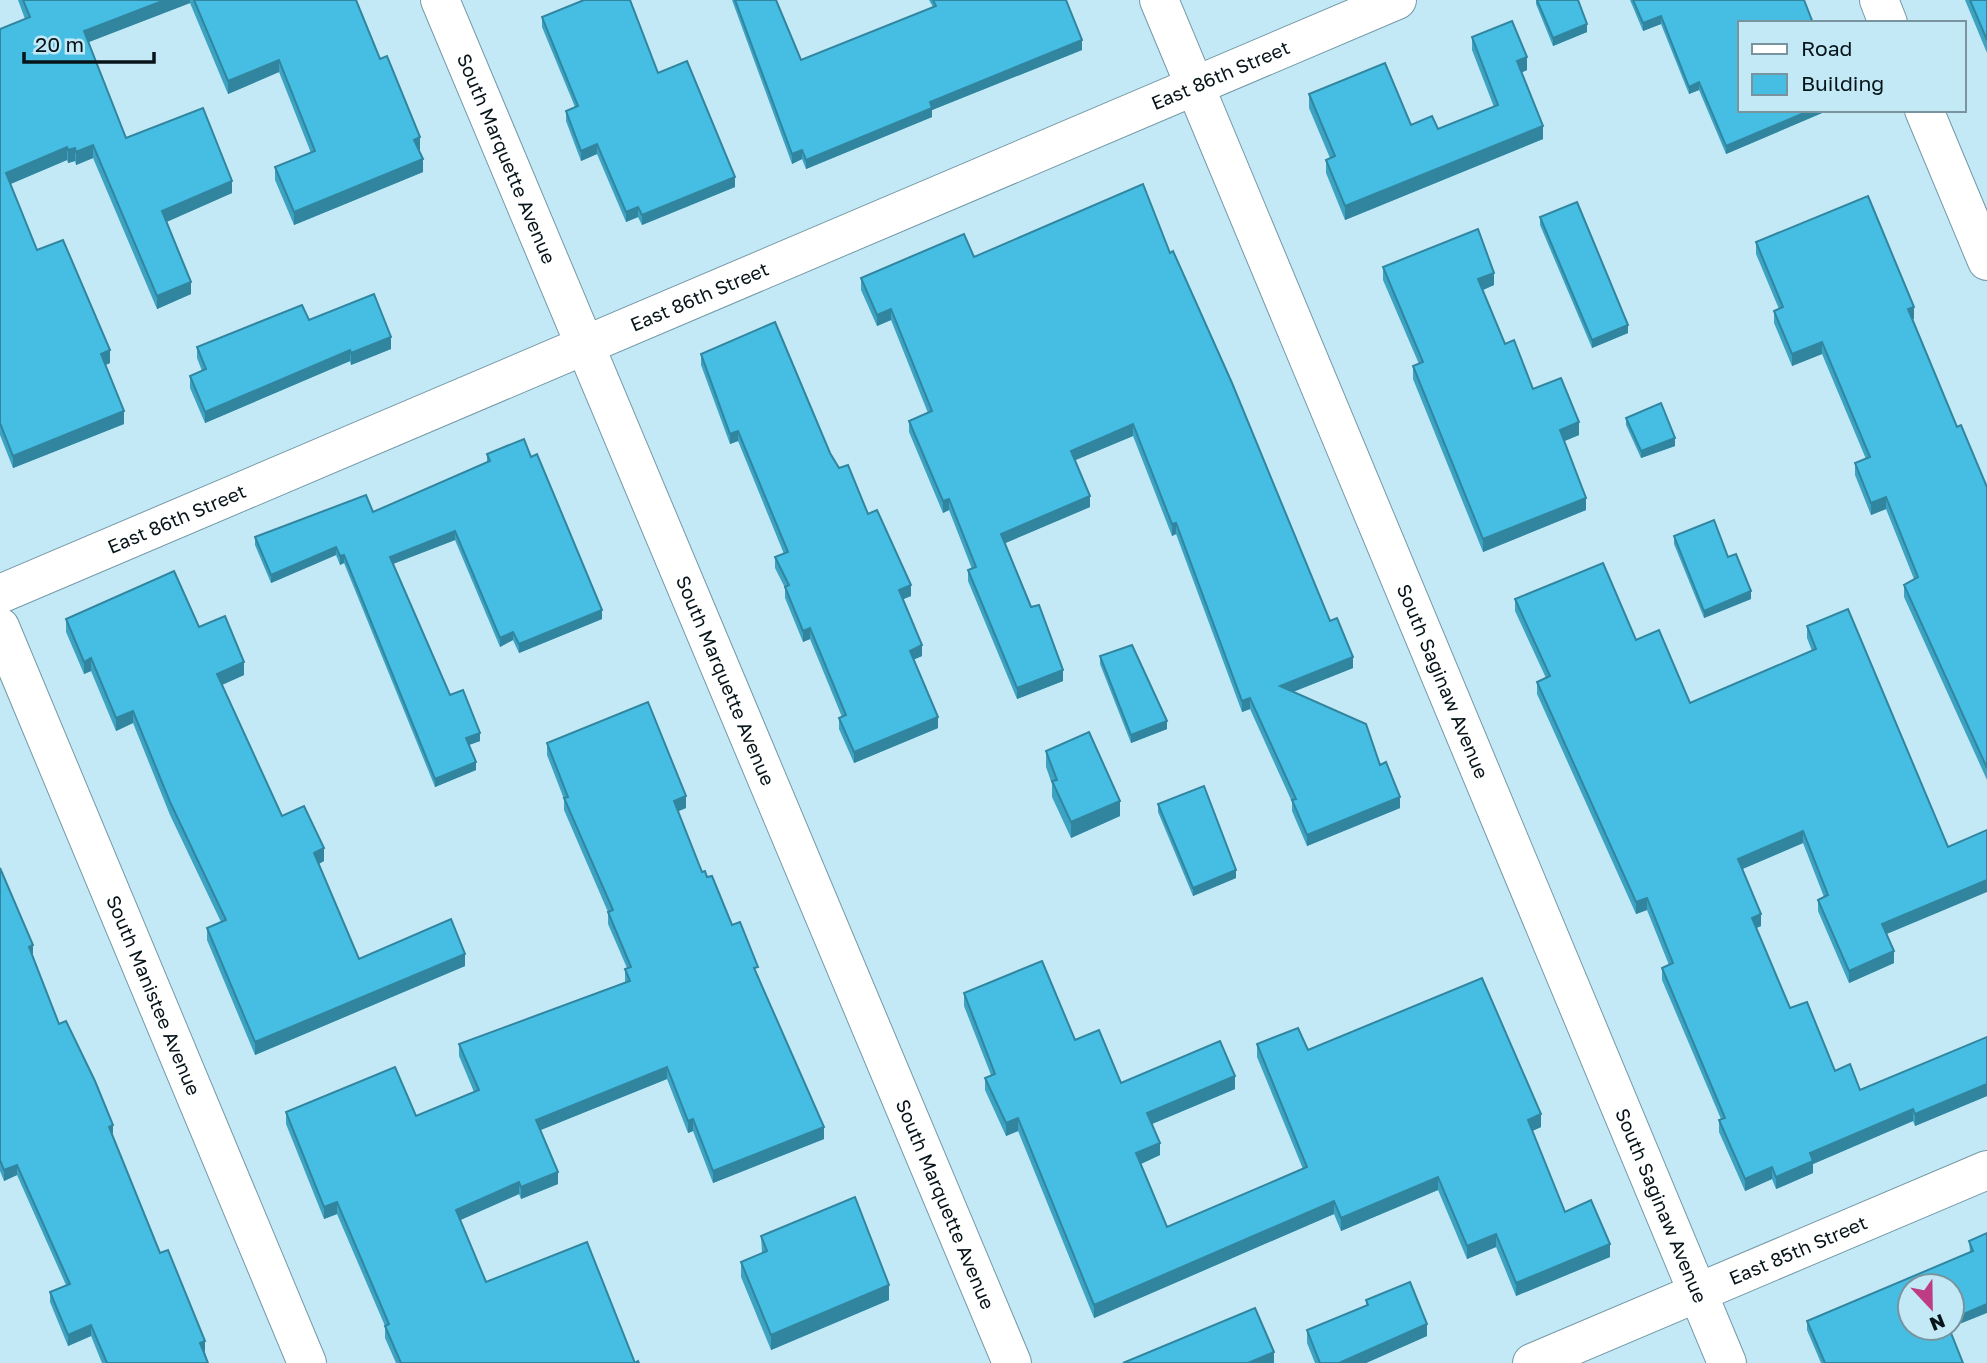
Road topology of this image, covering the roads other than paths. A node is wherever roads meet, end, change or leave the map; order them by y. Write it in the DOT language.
graph roads {
  1 [pos="440,0"];
  2 [pos="1159,0"];
  3 [pos="1397,0"];
  4 [pos="1879,0"];
  5 [pos="1887,21"];
  6 [pos="1195,86"];
  7 [pos="1925,112"];
  8 [pos="1987,261"];
  9 [pos="585,345"];
  10 [pos="0,593"];
  11 [pos="0,628"];
  12 [pos="1987,1170"];
  13 [pos="1698,1293"];
  14 [pos="307,1363"];
  15 [pos="1012,1363"];
  16 [pos="1532,1363"];
  17 [pos="1727,1363"];
  1 -- 9 [label="street, South Marquette Avenue"];
  2 -- 6 [label="street, South Saginaw Avenue"];
  3 -- 6 [label="street, East 86th Street"];
  4 -- 5 [label="street"];
  6 -- 9 [label="street, East 86th Street"];
  6 -- 13 [label="street, South Saginaw Avenue"];
  7 -- 8 [label="street"];
  9 -- 10 [label="street, East 86th Street"];
  9 -- 15 [label="street, South Marquette Avenue"];
  11 -- 14 [label="street, South Manistee Avenue"];
  12 -- 13 [label="street, East 85th Street"];
  13 -- 16 [label="street, East 85th Street"];
  13 -- 17 [label="street, South Saginaw Avenue"];
}
